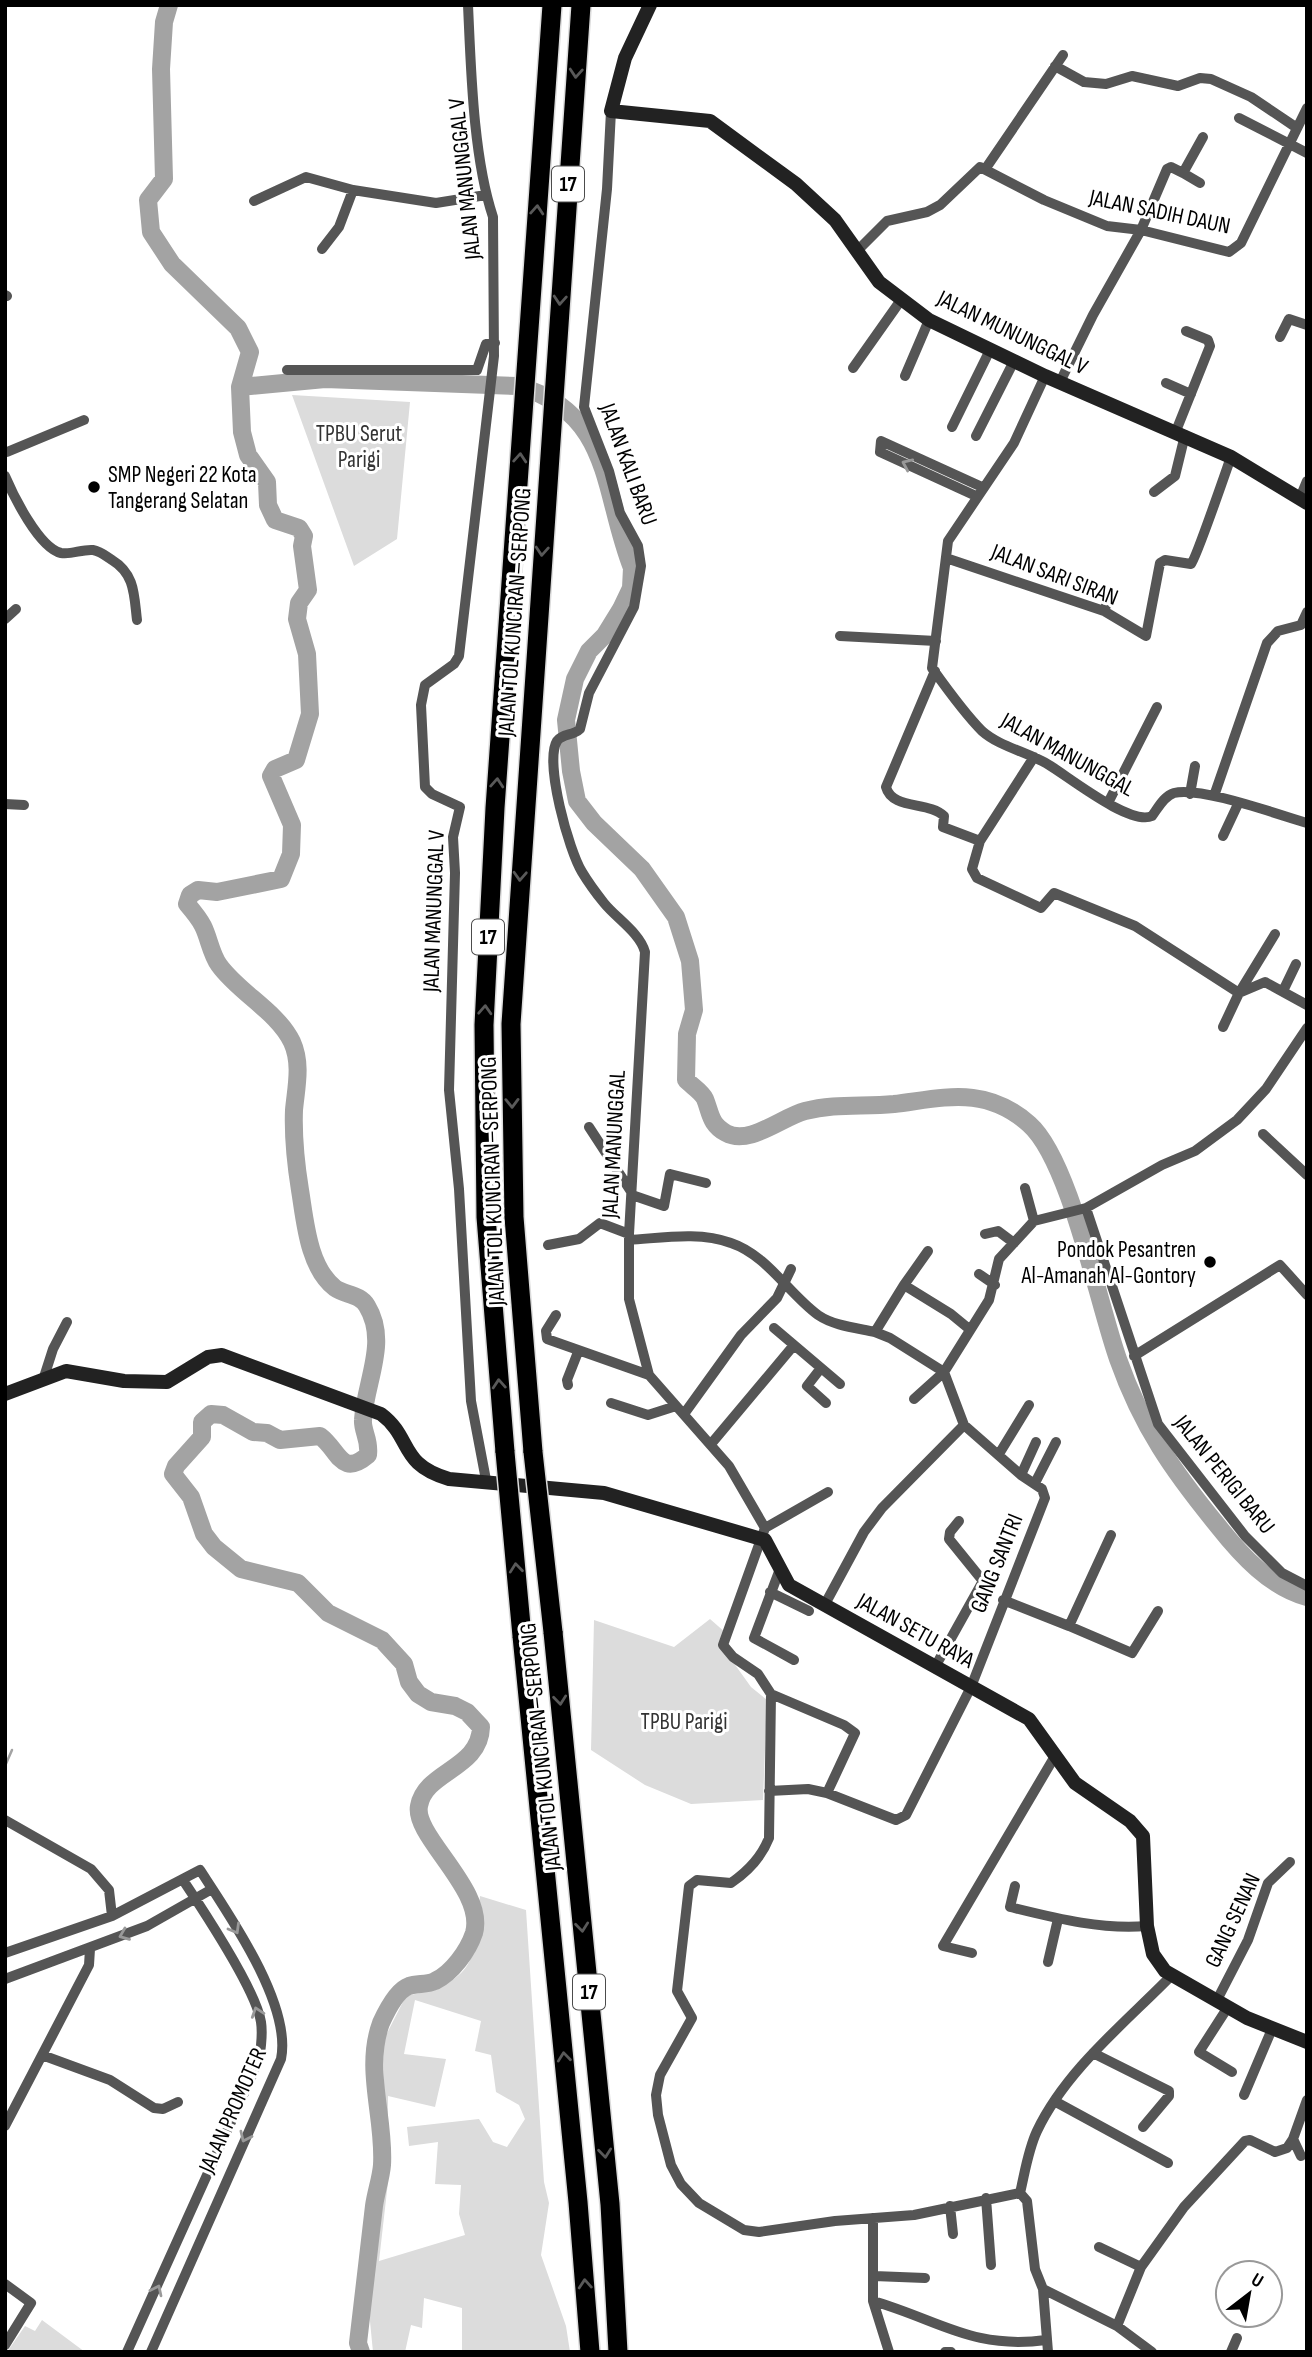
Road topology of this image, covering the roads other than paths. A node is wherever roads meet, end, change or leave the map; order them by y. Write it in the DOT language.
graph roads {
  1 [pos="468,5"];
  2 [pos="552,5"];
  3 [pos="581,5"];
  4 [pos="650,5"];
  5 [pos="1063,55"];
  6 [pos="1055,66"];
  7 [pos="1307,108"];
  8 [pos="611,111"];
  9 [pos="1239,118"];
  10 [pos="1297,128"];
  11 [pos="1203,137"];
  12 [pos="1289,145"];
  13 [pos="1307,153"];
  14 [pos="986,168"];
  15 [pos="1183,173"];
  16 [pos="1200,183"];
  17 [pos="353,190"];
  18 [pos="485,195"];
  19 [pos="254,201"];
  20 [pos="1141,230"];
  21 [pos="322,248"];
  22 [pos="857,251"];
  23 [pos="901,300"];
  24 [pos="929,320"];
  25 [pos="1307,325"];
  26 [pos="1186,331"];
  27 [pos="1280,337"];
  28 [pos="495,343"];
  29 [pos="990,350"];
  30 [pos="1014,361"];
  31 [pos="853,368"];
  32 [pos="286,370"];
  33 [pos="905,376"];
  34 [pos="1045,376"];
  35 [pos="1060,382"];
  36 [pos="1166,383"];
  37 [pos="1191,394"];
  38 [pos="84,420"];
  39 [pos="952,427"];
  40 [pos="1181,433"];
  41 [pos="976,436"];
  42 [pos="6,452"];
  43 [pos="1231,457"];
  44 [pos="5,476"];
  45 [pos="1307,481"];
  46 [pos="979,491"];
  47 [pos="1154,492"];
  48 [pos="1303,500"];
  49 [pos="946,558"];
  50 [pos="1111,593"];
  51 [pos="16,609"];
  52 [pos="1104,611"];
  53 [pos="1307,612"];
  54 [pos="5,619"];
  55 [pos="137,620"];
  56 [pos="840,636"];
  57 [pos="936,642"];
  58 [pos="935,671"];
  59 [pos="1157,707"];
  60 [pos="561,737"];
  61 [pos="1034,757"];
  62 [pos="1195,766"];
  63 [pos="1190,794"];
  64 [pos="1214,796"];
  65 [pos="1108,803"];
  66 [pos="5,804"];
  67 [pos="1238,804"];
  68 [pos="24,805"];
  69 [pos="1307,823"];
  70 [pos="1223,836"];
  71 [pos="980,841"];
  72 [pos="1275,934"];
  73 [pos="1296,964"];
  74 [pos="1283,991"];
  75 [pos="1239,993"];
  76 [pos="1307,1005"];
  77 [pos="1223,1027"];
  78 [pos="1307,1028"];
  79 [pos="589,1128"];
  80 [pos="1263,1135"];
  81 [pos="1307,1175"];
  82 [pos="706,1182"];
  83 [pos="1025,1188"];
  84 [pos="632,1194"];
  85 [pos="1081,1210"];
  86 [pos="1034,1221"];
  87 [pos="985,1234"];
  88 [pos="629,1237"];
  89 [pos="1014,1243"];
  90 [pos="548,1245"];
  91 [pos="928,1251"];
  92 [pos="792,1269"];
  93 [pos="979,1274"];
  94 [pos="785,1282"];
  95 [pos="904,1285"];
  96 [pos="995,1285"];
  97 [pos="1307,1295"];
  98 [pos="556,1315"];
  99 [pos="68,1322"];
  100 [pos="774,1328"];
  101 [pos="968,1328"];
  102 [pos="875,1332"];
  103 [pos="794,1345"];
  104 [pos="578,1352"];
  105 [pos="1134,1356"];
  106 [pos="821,1368"];
  107 [pos="944,1372"];
  108 [pos="649,1375"];
  109 [pos="44,1377"];
  110 [pos="839,1384"];
  111 [pos="568,1385"];
  112 [pos="5,1394"];
  113 [pos="914,1399"];
  114 [pos="611,1403"];
  115 [pos="826,1403"];
  116 [pos="1029,1405"];
  117 [pos="680,1410"];
  118 [pos="964,1425"];
  119 [pos="1036,1442"];
  120 [pos="1056,1442"];
  121 [pos="711,1444"];
  122 [pos="999,1454"];
  123 [pos="1021,1475"];
  124 [pos="486,1480"];
  125 [pos="1035,1483"];
  126 [pos="828,1492"];
  127 [pos="959,1521"];
  128 [pos="764,1534"];
  129 [pos="1111,1535"];
  130 [pos="780,1569"];
  131 [pos="1307,1586"];
  132 [pos="770,1592"];
  133 [pos="1003,1600"];
  134 [pos="824,1605"];
  135 [pos="810,1611"];
  136 [pos="1158,1611"];
  137 [pos="1069,1626"];
  138 [pos="794,1660"];
  139 [pos="935,1667"];
  140 [pos="971,1687"];
  141 [pos="771,1694"];
  142 [pos="1055,1756"];
  143 [pos="769,1791"];
  144 [pos="827,1793"];
  145 [pos="5,1820"];
  146 [pos="1290,1862"];
  147 [pos="178,1882"];
  148 [pos="1015,1886"];
  149 [pos="212,1889"];
  150 [pos="190,1901"];
  151 [pos="112,1916"];
  152 [pos="1058,1919"];
  153 [pos="1147,1926"];
  154 [pos="90,1949"];
  155 [pos="972,1953"];
  156 [pos="5,1954"];
  157 [pos="1048,1962"];
  158 [pos="1171,1976"];
  159 [pos="5,1979"];
  160 [pos="1223,2003"];
  161 [pos="1272,2029"];
  162 [pos="1307,2042"];
  163 [pos="1093,2053"];
  164 [pos="42,2055"];
  165 [pos="1232,2072"];
  166 [pos="1244,2095"];
  167 [pos="1307,2100"];
  168 [pos="178,2102"];
  169 [pos="1056,2102"];
  170 [pos="5,2126"];
  171 [pos="1143,2127"];
  172 [pos="1293,2139"];
  173 [pos="1301,2156"];
  174 [pos="1168,2163"];
  175 [pos="1020,2193"];
  176 [pos="986,2198"];
  177 [pos="950,2206"];
  178 [pos="873,2218"];
  179 [pos="953,2234"];
  180 [pos="1100,2247"];
  181 [pos="991,2264"];
  182 [pos="1142,2267"];
  183 [pos="874,2276"];
  184 [pos="925,2278"];
  185 [pos="5,2284"];
  186 [pos="1043,2289"];
  187 [pos="873,2301"];
  188 [pos="1117,2326"];
  189 [pos="1237,2338"];
  190 [pos="1046,2340"];
  191 [pos="5,2345"];
  192 [pos="127,2352"];
  193 [pos="151,2352"];
  194 [pos="590,2352"];
  195 [pos="618,2352"];
  196 [pos="889,2352"];
  197 [pos="945,2352"];
  198 [pos="951,2352"];
  199 [pos="1048,2352"];
  200 [pos="1152,2352"];
  201 [pos="1231,2352"];
  1 -- 18 [label="street, JALAN MANUNGGAL V"];
  194 -- 2 [label="highway, JALAN TOL KUNCIRAN–SERPONG / 17, one-way, bridge"];
  3 -- 195 [label="highway, JALAN TOL KUNCIRAN–SERPONG / 17, one-way, bridge"];
  4 -- 8 [label="street"];
  5 -- 6 [label="street"];
  6 -- 10 [label="street"];
  6 -- 14 [label="street"];
  7 -- 10 [label="street"];
  8 -- 22 [label="street, JALAN MUNUNGGAL V"];
  8 -- 60 [label="street, JALAN KALI BARU"];
  9 -- 12 [label="street"];
  10 -- 12 [label="street"];
  11 -- 15 [label="street"];
  12 -- 13 [label="street"];
  12 -- 20 [label="street, JALAN SADIH DAUN"];
  14 -- 20 [label="street, JALAN SADIH DAUN"];
  14 -- 22 [label="street"];
  15 -- 16 [label="street"];
  15 -- 20 [label="street"];
  17 -- 18 [label="street"];
  17 -- 19 [label="street"];
  17 -- 21 [label="street"];
  18 -- 28 [label="street, JALAN MANUNGGAL V"];
  20 -- 35 [label="street"];
  22 -- 23 [label="street, JALAN MUNUNGGAL V"];
  23 -- 24 [label="street, JALAN MUNUNGGAL V"];
  23 -- 31 [label="street"];
  24 -- 29 [label="street, JALAN MUNUNGGAL V"];
  24 -- 33 [label="street"];
  25 -- 27 [label="street"];
  26 -- 37 [label="street"];
  28 -- 32 [label="street"];
  28 -- 124 [label="street, JALAN MANUNGGAL V"];
  29 -- 30 [label="street, JALAN MUNUNGGAL V"];
  29 -- 39 [label="street"];
  30 -- 34 [label="street, JALAN MUNUNGGAL V"];
  30 -- 41 [label="street"];
  34 -- 35 [label="street, JALAN MUNUNGGAL V"];
  34 -- 46 [label="street"];
  35 -- 40 [label="street, JALAN MUNUNGGAL V"];
  36 -- 37 [label="street"];
  37 -- 40 [label="street"];
  38 -- 42 [label="street"];
  40 -- 43 [label="street, JALAN MUNUNGGAL V"];
  40 -- 47 [label="street"];
  43 -- 48 [label="street, JALAN MUNUNGGAL V"];
  43 -- 52 [label="street, JALAN SARI SIRAN"];
  44 -- 55 [label="street"];
  45 -- 48 [label="street"];
  46 -- 46 [label="street, one-way"];
  46 -- 49 [label="street"];
  49 -- 52 [label="street, JALAN SARI SIRAN"];
  49 -- 57 [label="street"];
  50 -- 52 [label="street"];
  51 -- 54 [label="street"];
  53 -- 64 [label="street"];
  56 -- 57 [label="street"];
  57 -- 58 [label="street"];
  58 -- 61 [label="street, JALAN MANUNGGAL"];
  58 -- 71 [label="street"];
  59 -- 65 [label="street"];
  60 -- 84 [label="street, JALAN MANUNGGAL"];
  61 -- 65 [label="street, JALAN MANUNGGAL"];
  61 -- 71 [label="street"];
  62 -- 63 [label="street"];
  63 -- 64 [label="street, JALAN MANUNGGAL"];
  63 -- 65 [label="street, JALAN MANUNGGAL"];
  64 -- 67 [label="street, JALAN MANUNGGAL"];
  66 -- 68 [label="street"];
  67 -- 69 [label="street, JALAN MANUNGGAL"];
  67 -- 70 [label="street"];
  71 -- 75 [label="street"];
  72 -- 75 [label="street"];
  73 -- 74 [label="street"];
  74 -- 75 [label="street"];
  74 -- 76 [label="street"];
  75 -- 77 [label="street"];
  78 -- 85 [label="street"];
  79 -- 84 [label="street"];
  80 -- 81 [label="street"];
  82 -- 84 [label="street"];
  83 -- 86 [label="street"];
  84 -- 88 [label="street, JALAN MANUNGGAL"];
  85 -- 86 [label="street"];
  85 -- 105 [label="street, JALAN PERIGI BARU"];
  86 -- 89 [label="street"];
  87 -- 89 [label="street"];
  88 -- 90 [label="street"];
  88 -- 94 [label="street"];
  88 -- 108 [label="street, JALAN MANUNGGAL"];
  89 -- 96 [label="street"];
  91 -- 95 [label="street"];
  92 -- 94 [label="street"];
  93 -- 96 [label="street"];
  94 -- 102 [label="street"];
  94 -- 117 [label="street"];
  95 -- 101 [label="street"];
  95 -- 102 [label="street"];
  96 -- 101 [label="street"];
  97 -- 105 [label="street"];
  98 -- 104 [label="street"];
  99 -- 109 [label="street"];
  100 -- 103 [label="street"];
  101 -- 107 [label="street"];
  102 -- 107 [label="street"];
  103 -- 106 [label="street"];
  103 -- 121 [label="street"];
  104 -- 108 [label="street"];
  104 -- 111 [label="street"];
  105 -- 131 [label="street, JALAN PERIGI BARU"];
  106 -- 110 [label="street"];
  106 -- 115 [label="street"];
  107 -- 113 [label="street"];
  107 -- 118 [label="street"];
  108 -- 117 [label="street, JALAN MANUNGGAL"];
  109 -- 112 [label="street"];
  109 -- 124 [label="street"];
  114 -- 117 [label="street"];
  116 -- 122 [label="street"];
  117 -- 121 [label="street, JALAN MANUNGGAL"];
  118 -- 122 [label="street"];
  118 -- 134 [label="street"];
  119 -- 123 [label="street"];
  120 -- 125 [label="street"];
  121 -- 128 [label="street, JALAN MANUNGGAL"];
  122 -- 123 [label="street"];
  123 -- 125 [label="street"];
  124 -- 128 [label="street"];
  125 -- 133 [label="street, GANG SANTRI"];
  126 -- 128 [label="street"];
  127 -- 139 [label="street"];
  128 -- 130 [label="street, JALAN SETU RAYA"];
  128 -- 141 [label="street"];
  129 -- 137 [label="street"];
  130 -- 132 [label="street"];
  130 -- 134 [label="street, JALAN SETU RAYA"];
  132 -- 135 [label="street"];
  132 -- 138 [label="street"];
  133 -- 137 [label="street"];
  133 -- 140 [label="street, GANG SANTRI"];
  134 -- 139 [label="street, JALAN SETU RAYA"];
  136 -- 137 [label="street"];
  139 -- 140 [label="street, JALAN SETU RAYA"];
  140 -- 142 [label="street, JALAN SETU RAYA"];
  140 -- 144 [label="street, GANG SANTRI"];
  141 -- 143 [label="street"];
  141 -- 144 [label="street"];
  142 -- 153 [label="street, JALAN SETU RAYA"];
  142 -- 155 [label="street"];
  143 -- 144 [label="street"];
  143 -- 178 [label="street"];
  145 -- 151 [label="street"];
  146 -- 160 [label="street, GANG SENAN"];
  147 -- 149 [label="street, JALAN PROMOTER"];
  147 -- 150 [label="street, JALAN PROMOTER"];
  147 -- 151 [label="street, JALAN PROMOTER"];
  148 -- 152 [label="street"];
  149 -- 150 [label="street"];
  149 -- 193 [label="street, JALAN PROMOTER, one-way"];
  150 -- 154 [label="street, one-way"];
  192 -- 150 [label="street, JALAN PROMOTER, one-way"];
  151 -- 156 [label="street, JALAN PROMOTER"];
  152 -- 153 [label="street"];
  152 -- 157 [label="street"];
  153 -- 158 [label="street, JALAN SETU RAYA"];
  154 -- 159 [label="street"];
  154 -- 164 [label="street"];
  158 -- 160 [label="street, JALAN SETU RAYA"];
  158 -- 163 [label="street"];
  160 -- 161 [label="street, JALAN SETU RAYA"];
  160 -- 165 [label="street, GANG SENAN"];
  161 -- 162 [label="street, JALAN SETU RAYA"];
  161 -- 166 [label="street"];
  163 -- 169 [label="street"];
  163 -- 171 [label="street"];
  164 -- 168 [label="street"];
  164 -- 170 [label="street"];
  167 -- 172 [label="street"];
  169 -- 174 [label="street"];
  169 -- 175 [label="street"];
  172 -- 173 [label="street"];
  172 -- 182 [label="street"];
  175 -- 176 [label="street"];
  175 -- 186 [label="street"];
  176 -- 177 [label="street"];
  176 -- 181 [label="street"];
  177 -- 178 [label="street"];
  177 -- 179 [label="street"];
  178 -- 183 [label="street"];
  180 -- 182 [label="street"];
  182 -- 188 [label="street"];
  183 -- 184 [label="street"];
  183 -- 187 [label="street"];
  185 -- 191 [label="street"];
  186 -- 188 [label="street"];
  186 -- 190 [label="street"];
  187 -- 190 [label="street"];
  187 -- 196 [label="street"];
  188 -- 200 [label="street"];
  189 -- 201 [label="street"];
  190 -- 199 [label="street"];
  197 -- 198 [label="street"];
}
